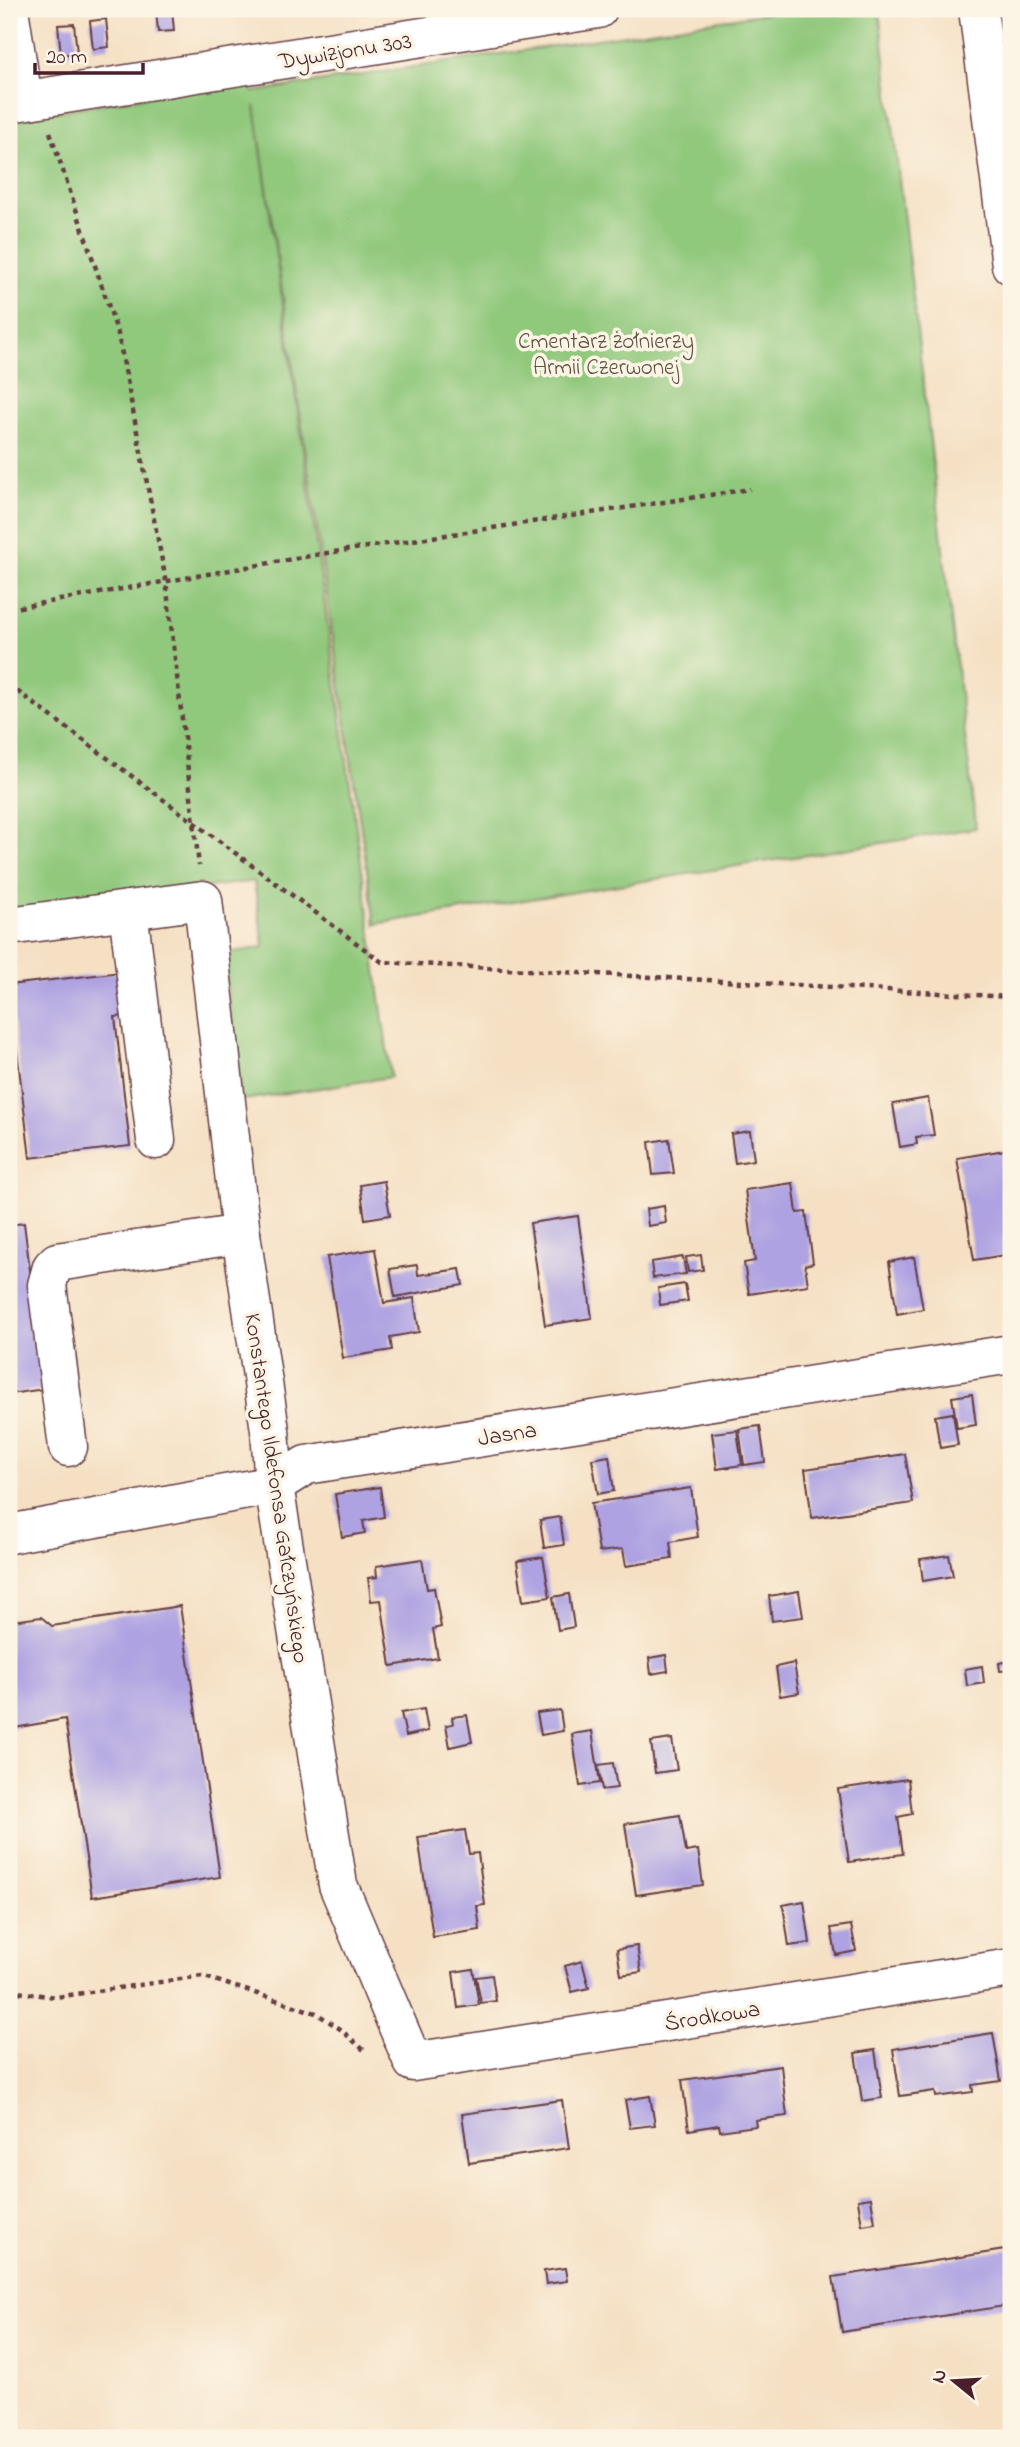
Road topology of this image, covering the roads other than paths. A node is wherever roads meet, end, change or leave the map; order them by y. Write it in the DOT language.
graph roads {
  1 [pos="9,9"];
  2 [pos="598,9"];
  3 [pos="978,9"];
  4 [pos="24,100"];
  5 [pos="1011,265"];
  6 [pos="128,910"];
  7 [pos="9,926"];
  8 [pos="156,1140"];
  9 [pos="241,1234"];
  10 [pos="1011,1354"];
  11 [pos="68,1447"];
  12 [pos="274,1485"];
  13 [pos="9,1534"];
  14 [pos="1011,1968"];
  15 [pos="413,2062"];
  1 -- 4 [label="street"];
  2 -- 4 [label="street, Dywizjonu 303"];
  3 -- 5 [label="street"];
  6 -- 7 [label="street"];
  6 -- 8 [label="street"];
  6 -- 9 [label="street, Konstantego Ildefonsa Gałczyńskiego"];
  9 -- 11 [label="street"];
  9 -- 12 [label="street, Konstantego Ildefonsa Gałczyńskiego"];
  10 -- 12 [label="street, Jasna"];
  12 -- 13 [label="street, Jasna"];
  12 -- 15 [label="street, Konstantego Ildefonsa Gałczyńskiego"];
  14 -- 15 [label="street, Środkowa"];
}
